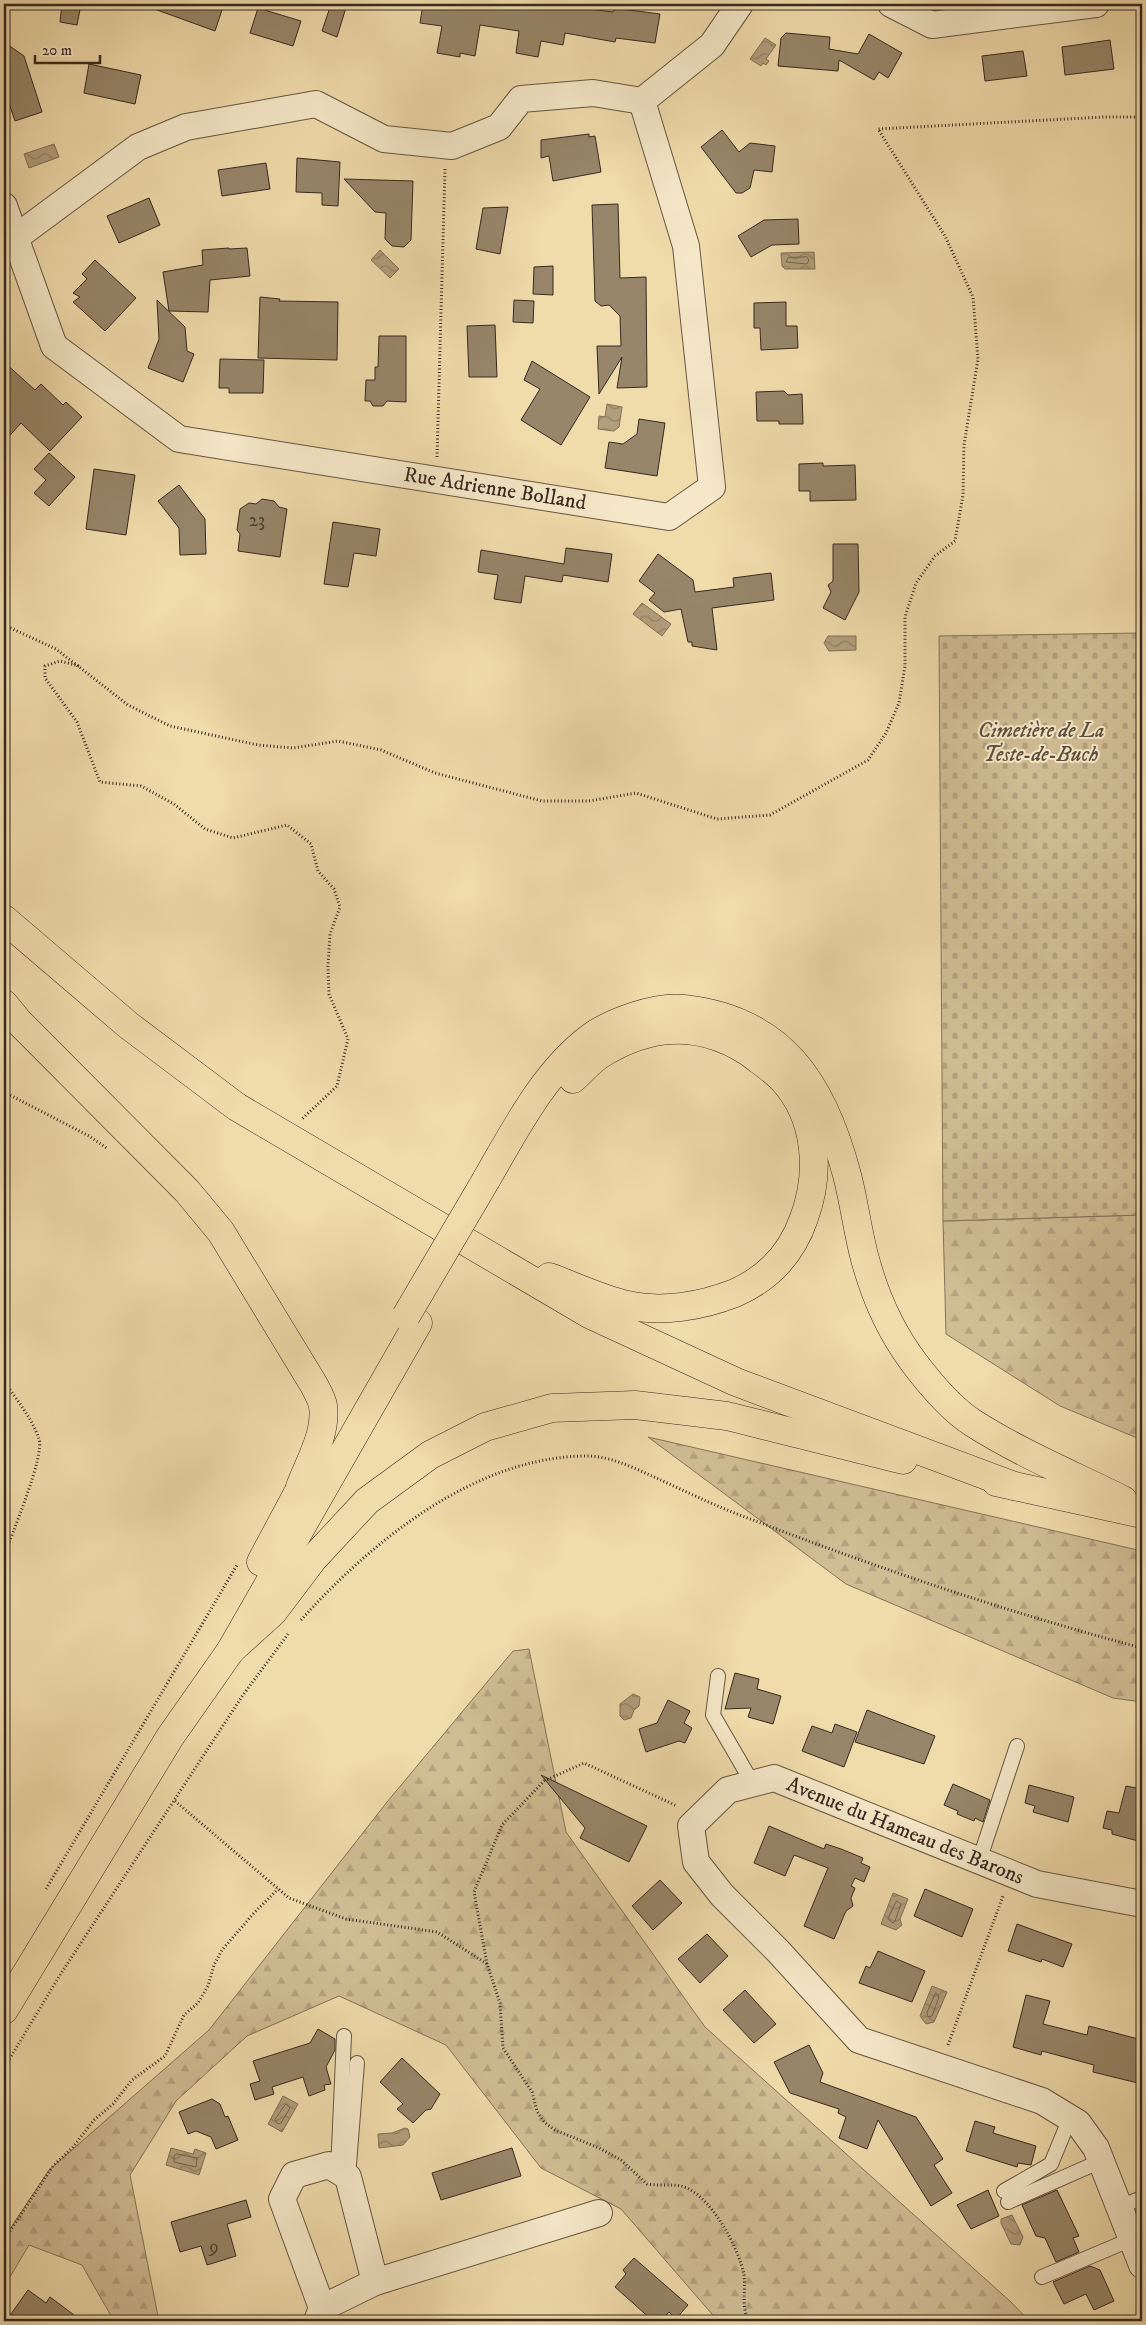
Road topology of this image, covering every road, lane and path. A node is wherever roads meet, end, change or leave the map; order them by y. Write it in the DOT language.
graph roads {
  1 [pos="740,4"];
  2 [pos="891,4"];
  3 [pos="1096,4"];
  4 [pos="642,100"];
  5 [pos="1142,117"];
  6 [pos="445,145"];
  7 [pos="4,206"];
  8 [pos="15,238"];
  9 [pos="437,480"];
  10 [pos="4,625"];
  11 [pos="82,667"];
  12 [pos="4,919"];
  13 [pos="4,1004"];
  14 [pos="4,1092"];
  15 [pos="286,1136"];
  16 [pos="113,1153"];
  17 [pos="492,1183"];
  18 [pos="490,1256"];
  19 [pos="412,1320"];
  20 [pos="4,1381"];
  21 [pos="1014,1486"];
  22 [pos="300,1487"];
  23 [pos="1142,1509"];
  24 [pos="1142,1514"];
  25 [pos="4,1556"];
  26 [pos="241,1557"];
  27 [pos="298,1623"];
  28 [pos="293,1628"];
  29 [pos="1142,1648"];
  30 [pos="231,1650"];
  31 [pos="718,1676"];
  32 [pos="170,1737"];
  33 [pos="1017,1746"];
  34 [pos="753,1784"];
  35 [pos="174,1801"];
  36 [pos="700,1817"];
  37 [pos="979,1861"];
  38 [pos="1010,1874"];
  39 [pos="278,1889"];
  40 [pos="41,1898"];
  41 [pos="1142,1903"];
  42 [pos="487,1964"];
  43 [pos="4,2010"];
  44 [pos="344,2036"];
  45 [pos="357,2062"];
  46 [pos="940,2067"];
  47 [pos="4,2068"];
  48 [pos="1070,2118"];
  49 [pos="1101,2161"];
  50 [pos="343,2174"];
  51 [pos="1131,2203"];
  52 [pos="600,2213"];
  53 [pos="1132,2239"];
  54 [pos="4,2240"];
  55 [pos="1142,2265"];
  56 [pos="1042,2277"];
  57 [pos="375,2282"];
  58 [pos="319,2315"];
  59 [pos="748,2321"];
  1 -- 4 [label="street"];
  2 -- 3 [label="street"];
  4 -- 6 [label="street"];
  4 -- 9 [label="street, Rue Adrienne Bolland"];
  5 -- 11 [label="path"];
  6 -- 8 [label="street"];
  6 -- 9 [label="path"];
  7 -- 8 [label="street, Rue Adrienne Bolland"];
  8 -- 9 [label="street, Rue Adrienne Bolland"];
  10 -- 11 [label="path"];
  11 -- 15 [label="path"];
  12 -- 15 [label="main road"];
  13 -- 22 [label="main road"];
  14 -- 16 [label="path"];
  15 -- 18 [label="main road"];
  17 -- 18 [label="main road"];
  17 -- 19 [label="main road, bridge"];
  17 -- 23 [label="main road"];
  18 -- 21 [label="main road"];
  19 -- 22 [label="main road"];
  19 -- 30 [label="main road"];
  20 -- 25 [label="path"];
  21 -- 24 [label="main road"];
  21 -- 30 [label="main road"];
  22 -- 32 [label="main road"];
  26 -- 40 [label="path"];
  27 -- 29 [label="path"];
  28 -- 35 [label="path"];
  30 -- 32 [label="main road"];
  31 -- 34 [label="lane"];
  32 -- 43 [label="main road"];
  33 -- 37 [label="lane"];
  34 -- 36 [label="street, Avenue du Hameau des Barons"];
  34 -- 37 [label="street, Avenue du Hameau des Barons"];
  35 -- 39 [label="path"];
  35 -- 47 [label="path"];
  36 -- 42 [label="path"];
  36 -- 46 [label="street, Avenue du Hameau des Barons"];
  37 -- 38 [label="street, Avenue du Hameau des Barons"];
  38 -- 41 [label="street, Avenue du Hameau des Barons"];
  38 -- 46 [label="path"];
  39 -- 42 [label="path"];
  39 -- 54 [label="path"];
  42 -- 59 [label="path"];
  44 -- 50 [label="lane"];
  45 -- 50 [label="lane"];
  46 -- 48 [label="street, Avenue du Hameau des Barons"];
  48 -- 49 [label="street, Avenue du Hameau des Barons"];
  48 -- 49 [label="lane"];
  49 -- 51 [label="street, Avenue du Hameau des Barons"];
  50 -- 57 [label="street"];
  50 -- 58 [label="street"];
  51 -- 53 [label="street, Avenue du Hameau des Barons"];
  52 -- 57 [label="street"];
  53 -- 55 [label="street, Avenue du Hameau des Barons"];
  53 -- 56 [label="lane"];
  57 -- 58 [label="street"];
}
